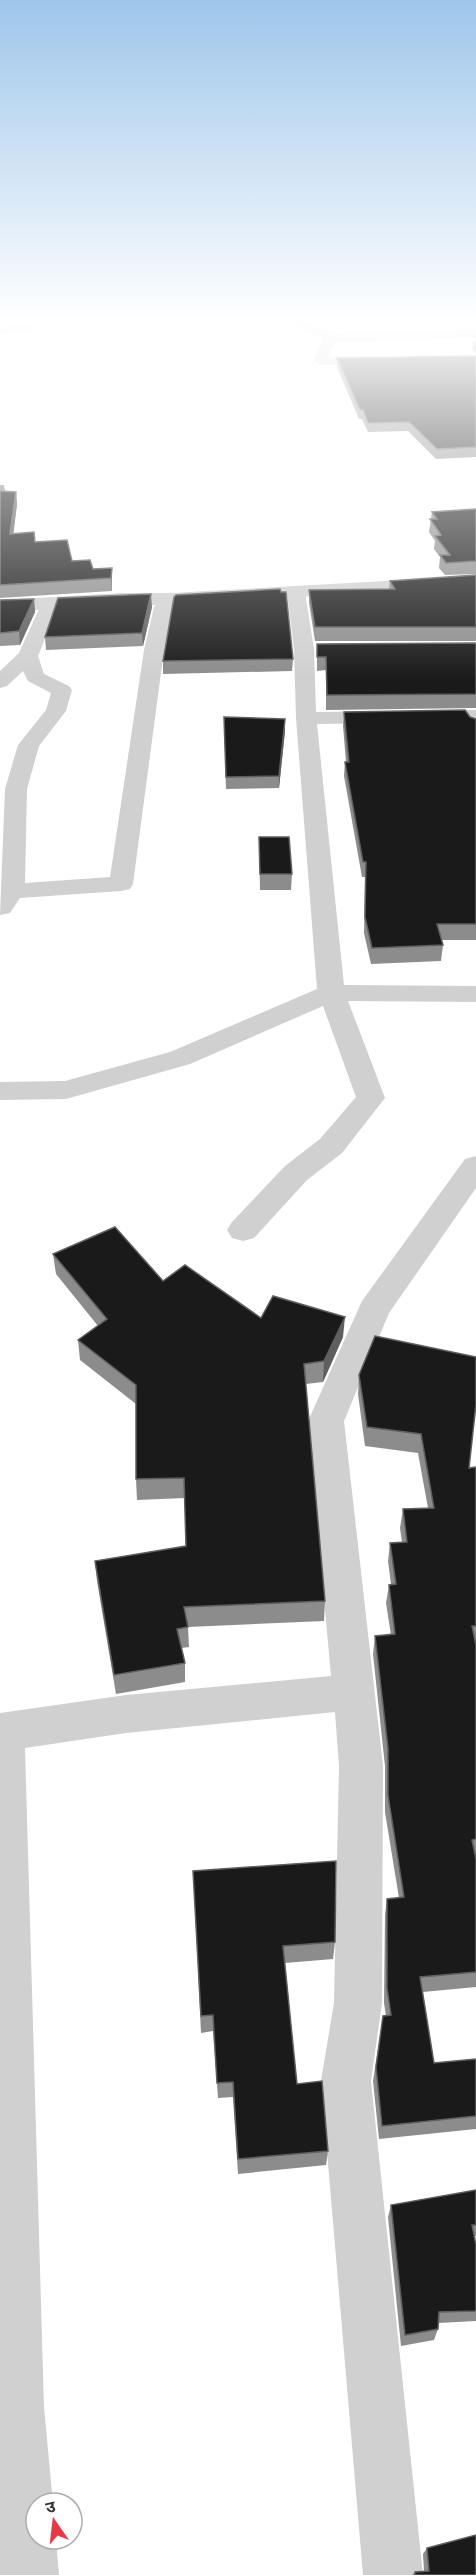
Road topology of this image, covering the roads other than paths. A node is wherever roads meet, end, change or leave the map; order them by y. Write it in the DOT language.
graph roads {
  1 [pos="476,581"];
  2 [pos="296,592"];
  3 [pos="171,599"];
  4 [pos="51,602"];
  5 [pos="0,606"];
  6 [pos="28,656"];
  7 [pos="0,682"];
  8 [pos="306,718"];
  9 [pos="476,725"];
  10 [pos="4,898"];
  11 [pos="331,993"];
  12 [pos="476,994"];
  13 [pos="0,1090"];
  14 [pos="476,1166"];
  15 [pos="243,1230"];
  16 [pos="353,1692"];
  17 [pos="1,1732"];
  18 [pos="29,2575"];
  19 [pos="393,2575"];
  1 -- 2 [label="street"];
  2 -- 3 [label="street"];
  2 -- 8 [label="street"];
  3 -- 4 [label="street"];
  3 -- 10 [label="street"];
  4 -- 5 [label="street"];
  4 -- 6 [label="street"];
  6 -- 7 [label="street"];
  6 -- 10 [label="street"];
  8 -- 9 [label="street"];
  8 -- 11 [label="street"];
  11 -- 12 [label="street"];
  11 -- 13 [label="street"];
  11 -- 15 [label="street"];
  14 -- 16 [label="street"];
  16 -- 17 [label="street"];
  16 -- 19 [label="street"];
  17 -- 18 [label="street"];
}
